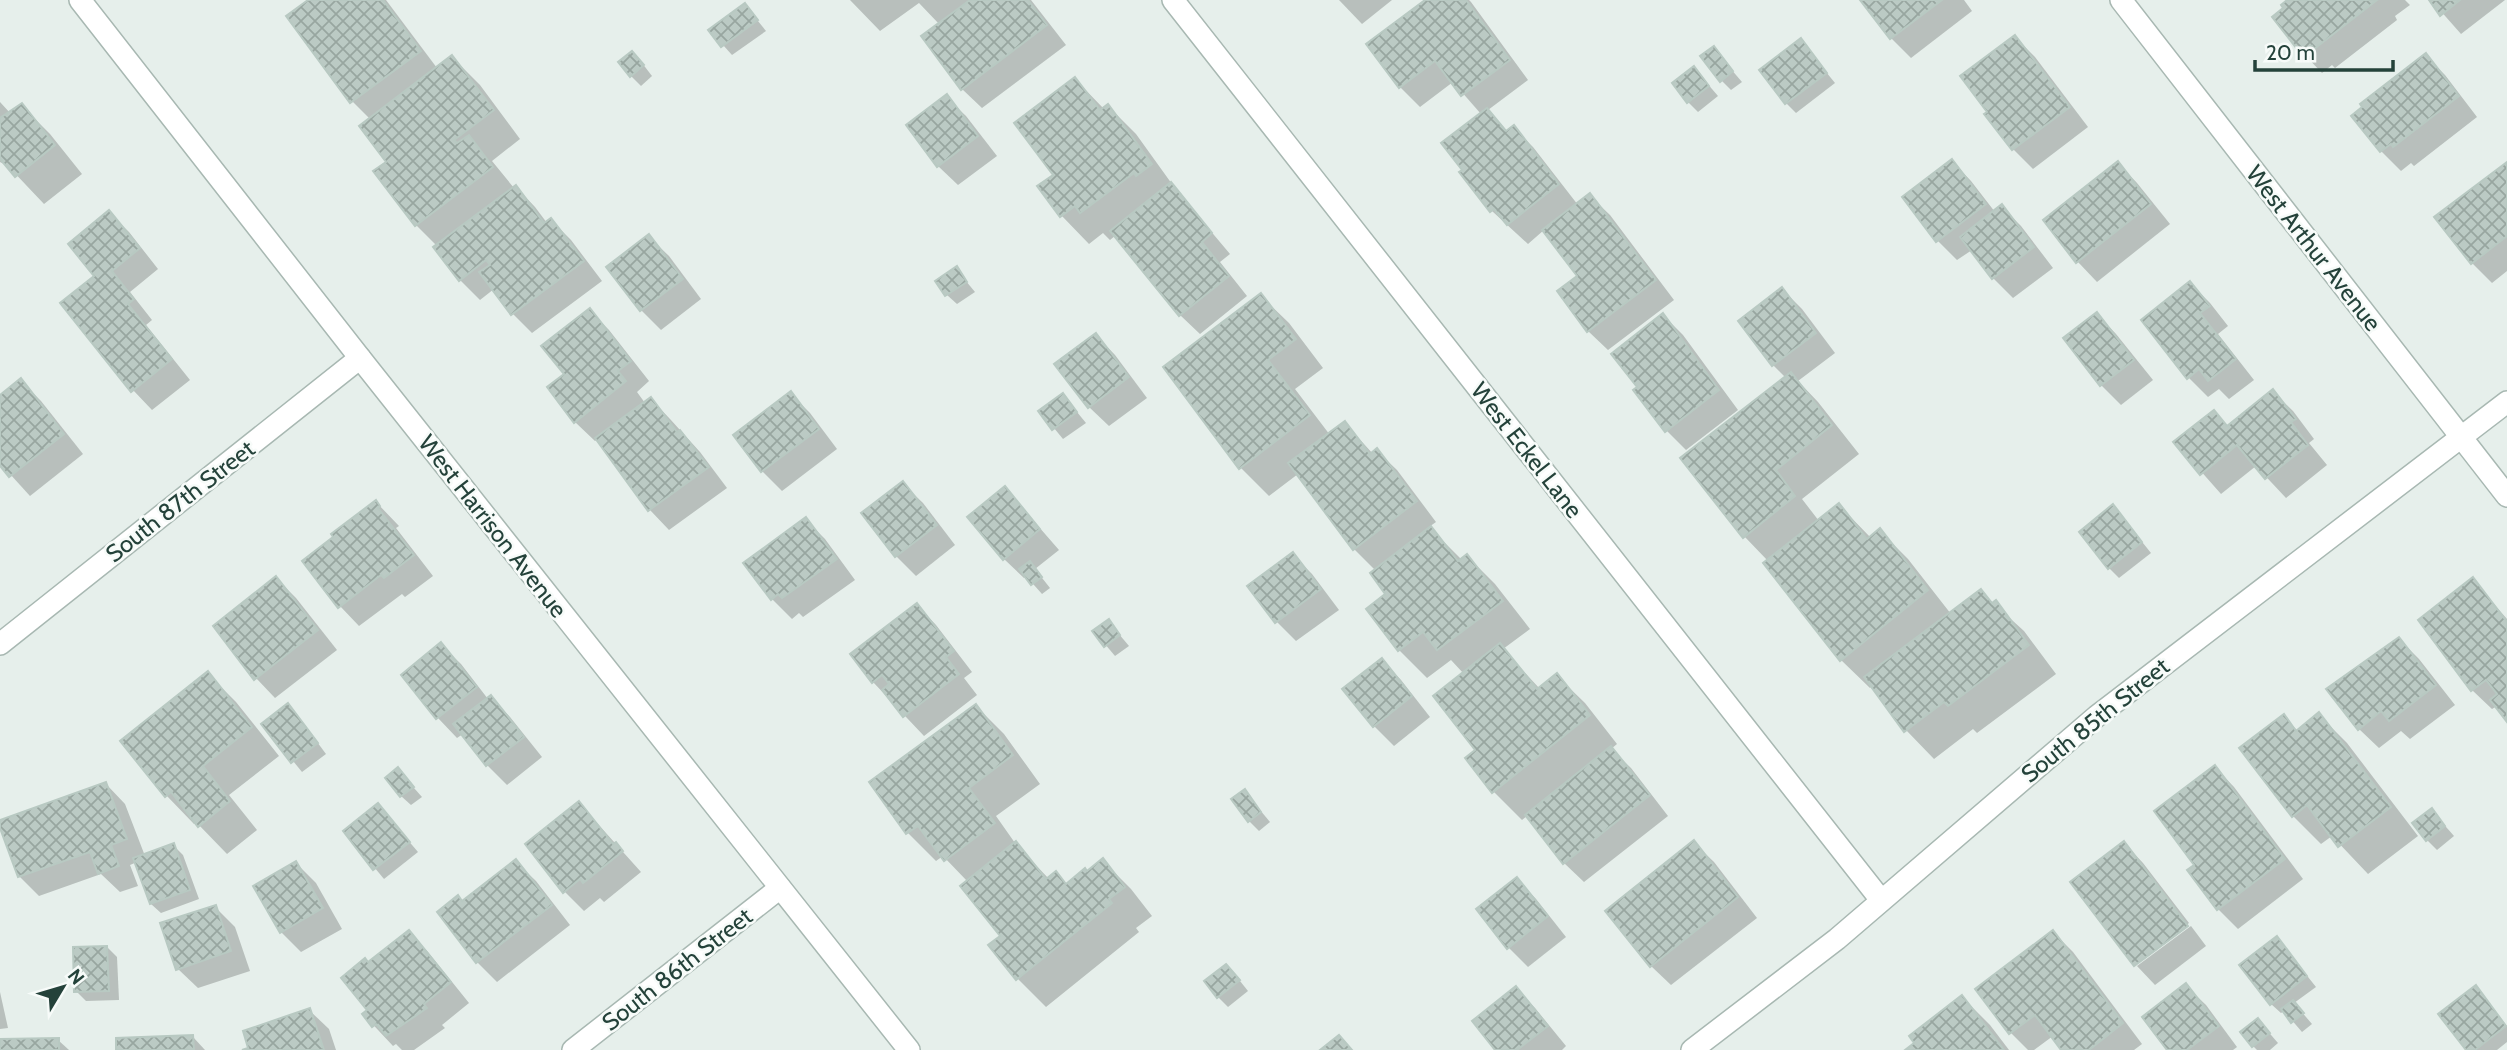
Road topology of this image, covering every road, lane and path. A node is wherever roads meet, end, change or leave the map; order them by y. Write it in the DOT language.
graph roads {
  1 [pos="79,0"];
  2 [pos="1173,0"];
  3 [pos="2121,0"];
  4 [pos="360,358"];
  5 [pos="2507,402"];
  6 [pos="2460,436"];
  7 [pos="2507,496"];
  8 [pos="0,644"];
  9 [pos="780,888"];
  10 [pos="1881,900"];
  11 [pos="573,1050"];
  12 [pos="909,1050"];
  13 [pos="1692,1050"];
  1 -- 4 [label="street, West Harrison Avenue"];
  2 -- 10 [label="street, West Eckel Lane"];
  3 -- 6 [label="street, West Arthur Avenue"];
  4 -- 8 [label="street, South 87th Street"];
  4 -- 9 [label="street, West Harrison Avenue"];
  5 -- 6 [label="street, South 85th Street"];
  6 -- 7 [label="street, West Arthur Avenue"];
  6 -- 10 [label="street, South 85th Street"];
  9 -- 11 [label="street, South 86th Street"];
  9 -- 12 [label="street, West Harrison Avenue"];
  10 -- 13 [label="street, South 85th Street"];
}
